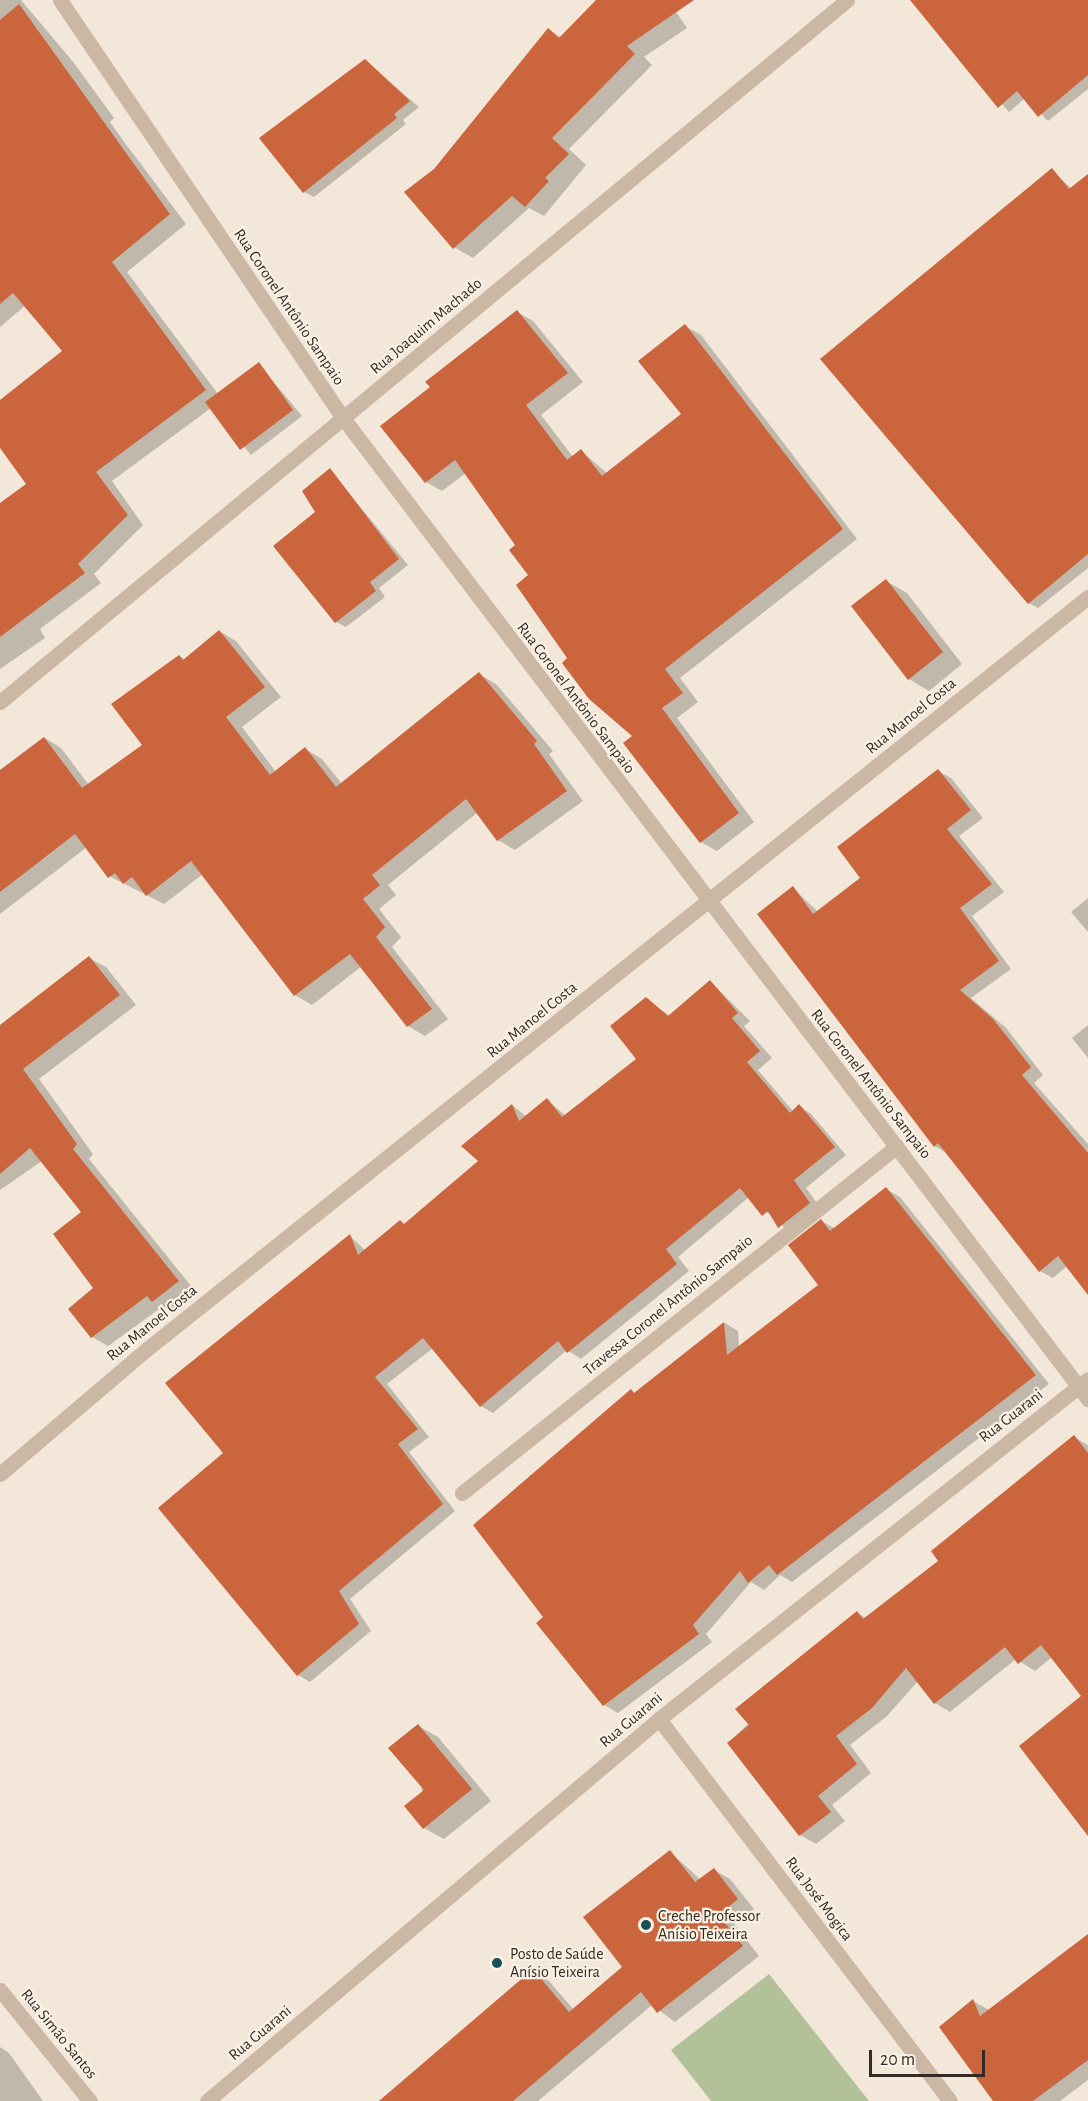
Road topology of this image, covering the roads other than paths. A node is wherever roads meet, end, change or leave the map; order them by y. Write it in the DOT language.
graph roads {
  1 [pos="60,0"];
  2 [pos="847,0"];
  3 [pos="343,418"];
  4 [pos="1088,597"];
  5 [pos="0,702"];
  6 [pos="708,903"];
  7 [pos="897,1146"];
  8 [pos="1083,1383"];
  9 [pos="1088,1399"];
  10 [pos="0,1474"];
  11 [pos="462,1493"];
  12 [pos="659,1719"];
  13 [pos="0,1990"];
  14 [pos="90,2101"];
  15 [pos="207,2101"];
  16 [pos="950,2101"];
  1 -- 3 [label="street, Rua Coronel Antônio Sampaio"];
  2 -- 3 [label="street, Rua Joaquim Machado"];
  3 -- 5 [label="street, Rua Joaquim Machado"];
  3 -- 6 [label="street, Rua Coronel Antônio Sampaio"];
  4 -- 6 [label="street, Rua Manoel Costa"];
  6 -- 7 [label="street, Rua Coronel Antônio Sampaio"];
  6 -- 10 [label="street, Rua Manoel Costa"];
  7 -- 8 [label="street, Rua Coronel Antônio Sampaio"];
  7 -- 11 [label="street, Travessa Coronel Antônio Sampaio"];
  8 -- 9 [label="street, Rua Coronel Antônio Sampaio"];
  8 -- 12 [label="street, Rua Guarani"];
  12 -- 15 [label="street, Rua Guarani"];
  12 -- 16 [label="street, Rua José Mogica"];
  13 -- 14 [label="street, Rua Simão Santos"];
}
